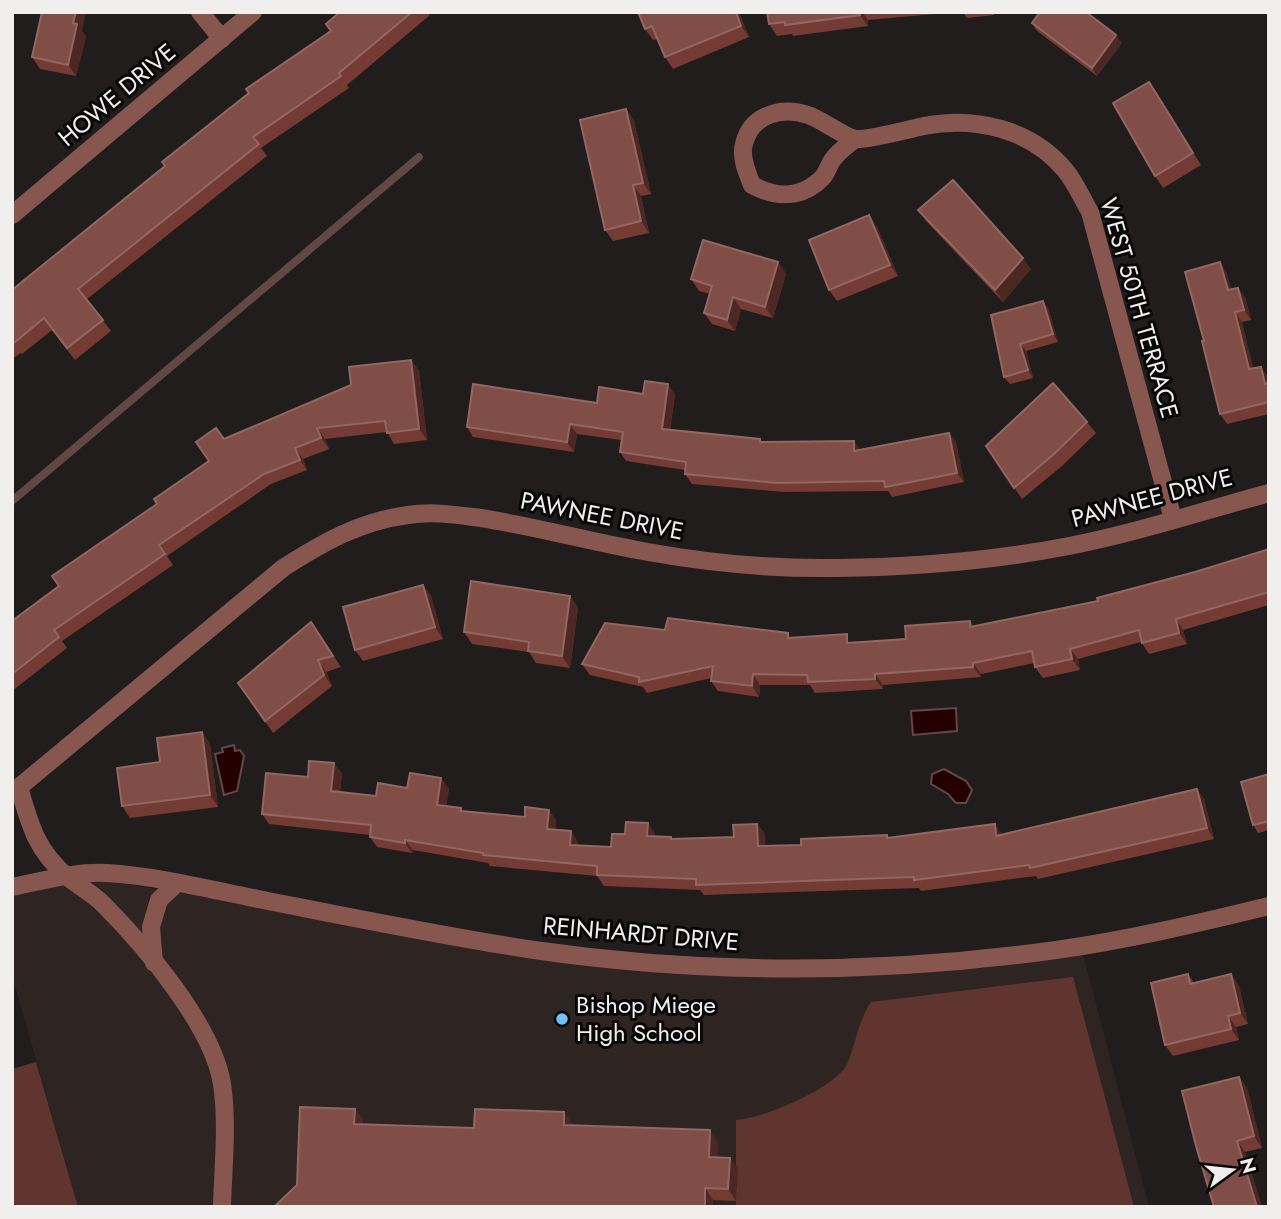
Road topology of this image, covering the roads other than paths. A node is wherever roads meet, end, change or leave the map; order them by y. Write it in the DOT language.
graph roads {
  1 [pos="200,12"];
  2 [pos="253,12"];
  3 [pos="222,38"];
  4 [pos="855,139"];
  5 [pos="12,215"];
  6 [pos="1269,493"];
  7 [pos="1173,519"];
  8 [pos="16,790"];
  9 [pos="67,876"];
  10 [pos="177,883"];
  11 [pos="12,887"];
  12 [pos="1269,906"];
  13 [pos="154,963"];
  14 [pos="222,1207"];
  1 -- 3 [label="street"];
  2 -- 3 [label="street, HOWE DRIVE"];
  3 -- 5 [label="street, HOWE DRIVE"];
  4 -- 4 [label="street"];
  4 -- 7 [label="street, WEST 50TH TERRACE"];
  6 -- 7 [label="street, PAWNEE DRIVE"];
  7 -- 8 [label="street, PAWNEE DRIVE"];
  8 -- 9 [label="street"];
  9 -- 10 [label="street, REINHARDT DRIVE"];
  9 -- 11 [label="street, REINHARDT DRIVE"];
  9 -- 13 [label="street"];
  10 -- 12 [label="street, REINHARDT DRIVE"];
  10 -- 13 [label="street"];
  13 -- 14 [label="street"];
}
